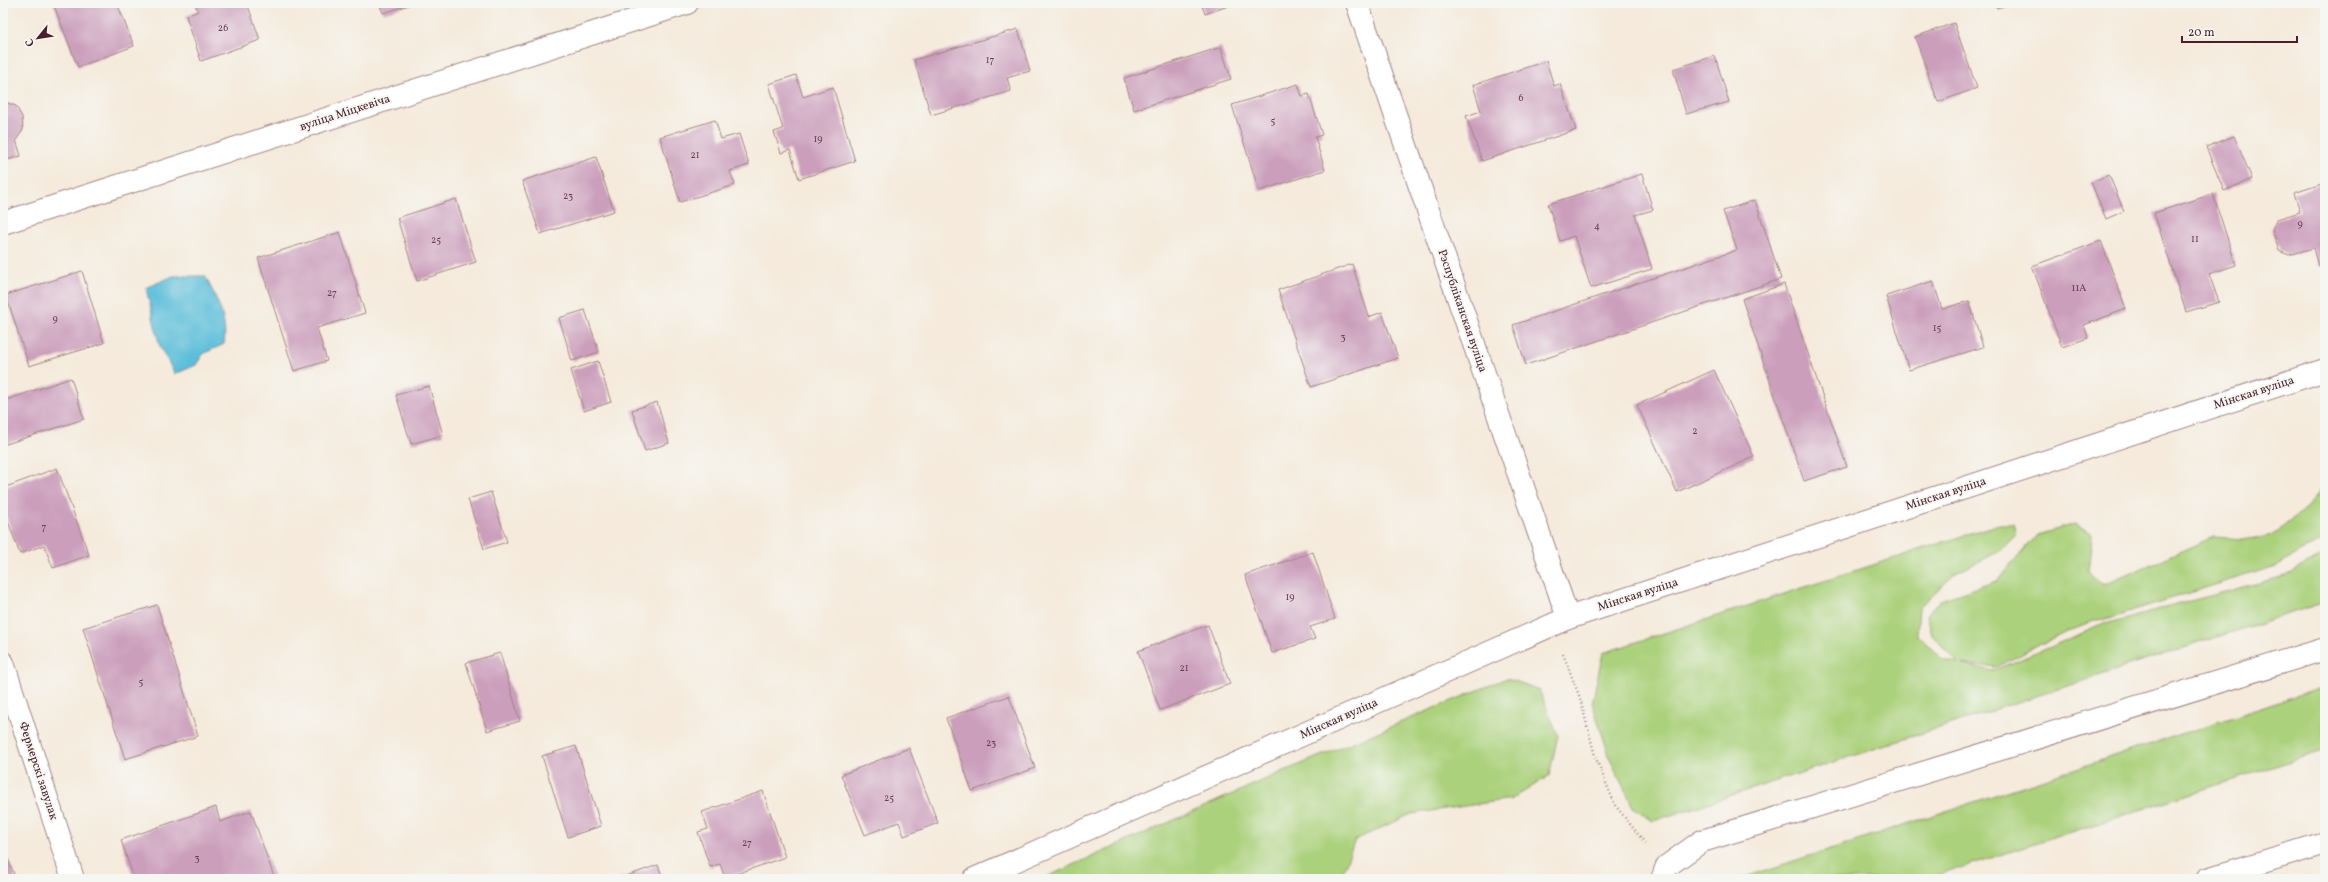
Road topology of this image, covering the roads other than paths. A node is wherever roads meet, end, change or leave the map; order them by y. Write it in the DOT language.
graph roads {
  1 [pos="687,3"];
  2 [pos="1357,3"];
  3 [pos="3,223"];
  4 [pos="2325,370"];
  5 [pos="1560,622"];
  6 [pos="2325,649"];
  7 [pos="3,663"];
  8 [pos="2325,843"];
  9 [pos="1664,872"];
  10 [pos="73,879"];
  11 [pos="974,879"];
  12 [pos="2207,879"];
  1 -- 3 [label="street, вуліца Міцкевіча"];
  2 -- 5 [label="street, Рэспубліканская вуліца"];
  4 -- 5 [label="street, Мінская вуліца"];
  5 -- 11 [label="street, Мінская вуліца"];
  6 -- 9 [label="street"];
  7 -- 10 [label="street, Фермерскі завулак"];
  8 -- 12 [label="street"];
}
